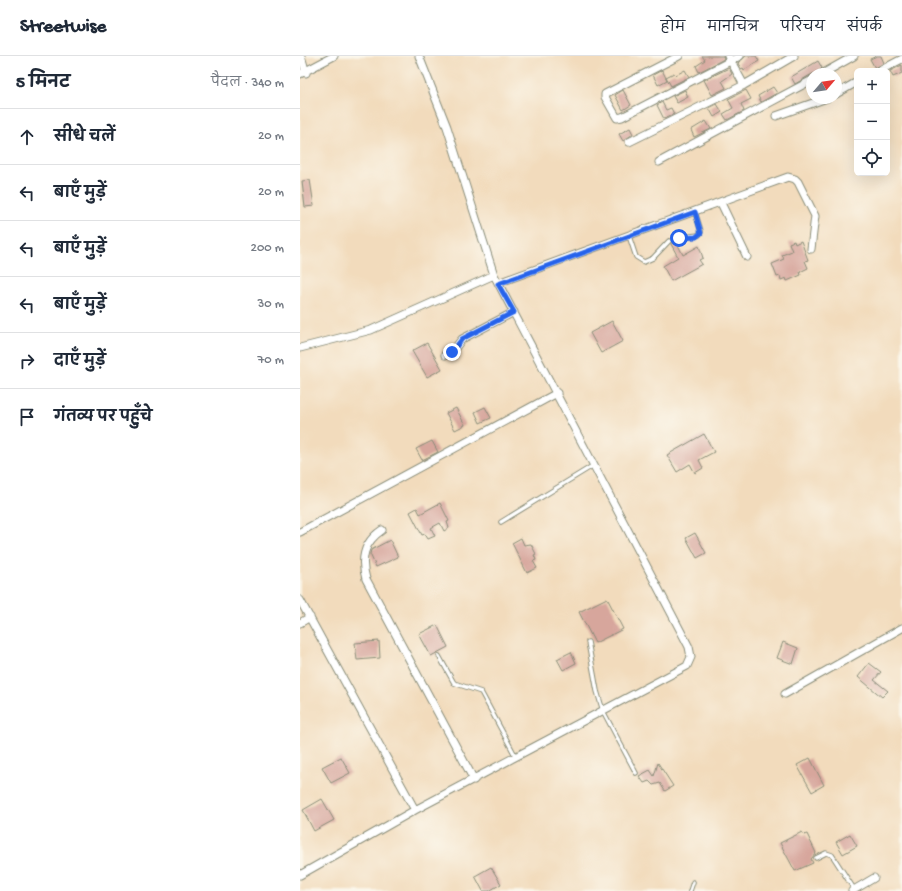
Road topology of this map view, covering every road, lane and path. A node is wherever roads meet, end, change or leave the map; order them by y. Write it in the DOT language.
graph roads {
  1 [pos="301,56"];
  2 [pos="334,56"];
  3 [pos="419,56"];
  4 [pos="679,56"];
  5 [pos="740,56"];
  6 [pos="794,56"];
  7 [pos="854,56"];
  8 [pos="730,59"];
  9 [pos="902,59"];
  10 [pos="833,68"];
  11 [pos="885,68"];
  12 [pos="303,73"];
  13 [pos="806,83"];
  14 [pos="854,84"];
  15 [pos="744,85"];
  16 [pos="842,91"];
  17 [pos="810,104"];
  18 [pos="776,116"];
  19 [pos="629,142"];
  20 [pos="659,162"];
  21 [pos="721,203"];
  22 [pos="695,212"];
  23 [pos="629,236"];
  24 [pos="675,238"];
  25 [pos="669,241"];
  26 [pos="811,249"];
  27 [pos="747,257"];
  28 [pos="494,275"];
  29 [pos="498,284"];
  30 [pos="514,312"];
  31 [pos="300,348"];
  32 [pos="445,355"];
  33 [pos="557,393"];
  34 [pos="594,465"];
  35 [pos="501,522"];
  36 [pos="382,530"];
  37 [pos="300,532"];
  38 [pos="300,600"];
  39 [pos="310,617"];
  40 [pos="300,623"];
  41 [pos="902,628"];
  42 [pos="588,642"];
  43 [pos="439,656"];
  44 [pos="784,694"];
  45 [pos="603,711"];
  46 [pos="516,758"];
  47 [pos="636,773"];
  48 [pos="474,780"];
  49 [pos="415,810"];
  50 [pos="816,858"];
  51 [pos="300,875"];
  52 [pos="874,878"];
  53 [pos="693,882"];
  54 [pos="853,890"];
  55 [pos="690,891"];
  1 -- 12 [label="street"];
  2 -- 12 [label="street"];
  3 -- 28 [label="street"];
  4 -- 8 [label="street"];
  5 -- 8 [label="street"];
  6 -- 15 [label="street"];
  7 -- 10 [label="street"];
  8 -- 15 [label="street"];
  9 -- 11 [label="street"];
  13 -- 20 [label="street"];
  14 -- 16 [label="street"];
  15 -- 19 [label="street"];
  17 -- 18 [label="street"];
  21 -- 22 [label="street"];
  21 -- 26 [label="street"];
  21 -- 27 [label="street"];
  22 -- 23 [label="street"];
  22 -- 24 [label="lane"];
  23 -- 25 [label="lane"];
  23 -- 29 [label="street"];
  28 -- 29 [label="street"];
  28 -- 31 [label="street"];
  29 -- 30 [label="street"];
  30 -- 32 [label="street"];
  30 -- 33 [label="street"];
  33 -- 34 [label="street"];
  33 -- 37 [label="street"];
  34 -- 35 [label="lane"];
  34 -- 45 [label="street"];
  36 -- 48 [label="street"];
  38 -- 39 [label="street"];
  39 -- 40 [label="street"];
  39 -- 49 [label="street"];
  41 -- 44 [label="street"];
  42 -- 45 [label="lane"];
  43 -- 46 [label="lane"];
  45 -- 46 [label="street"];
  45 -- 47 [label="lane"];
  46 -- 48 [label="street"];
  48 -- 49 [label="street"];
  49 -- 51 [label="street"];
  50 -- 54 [label="lane"];
  52 -- 54 [label="street"];
  53 -- 55 [label="lane"];
}
